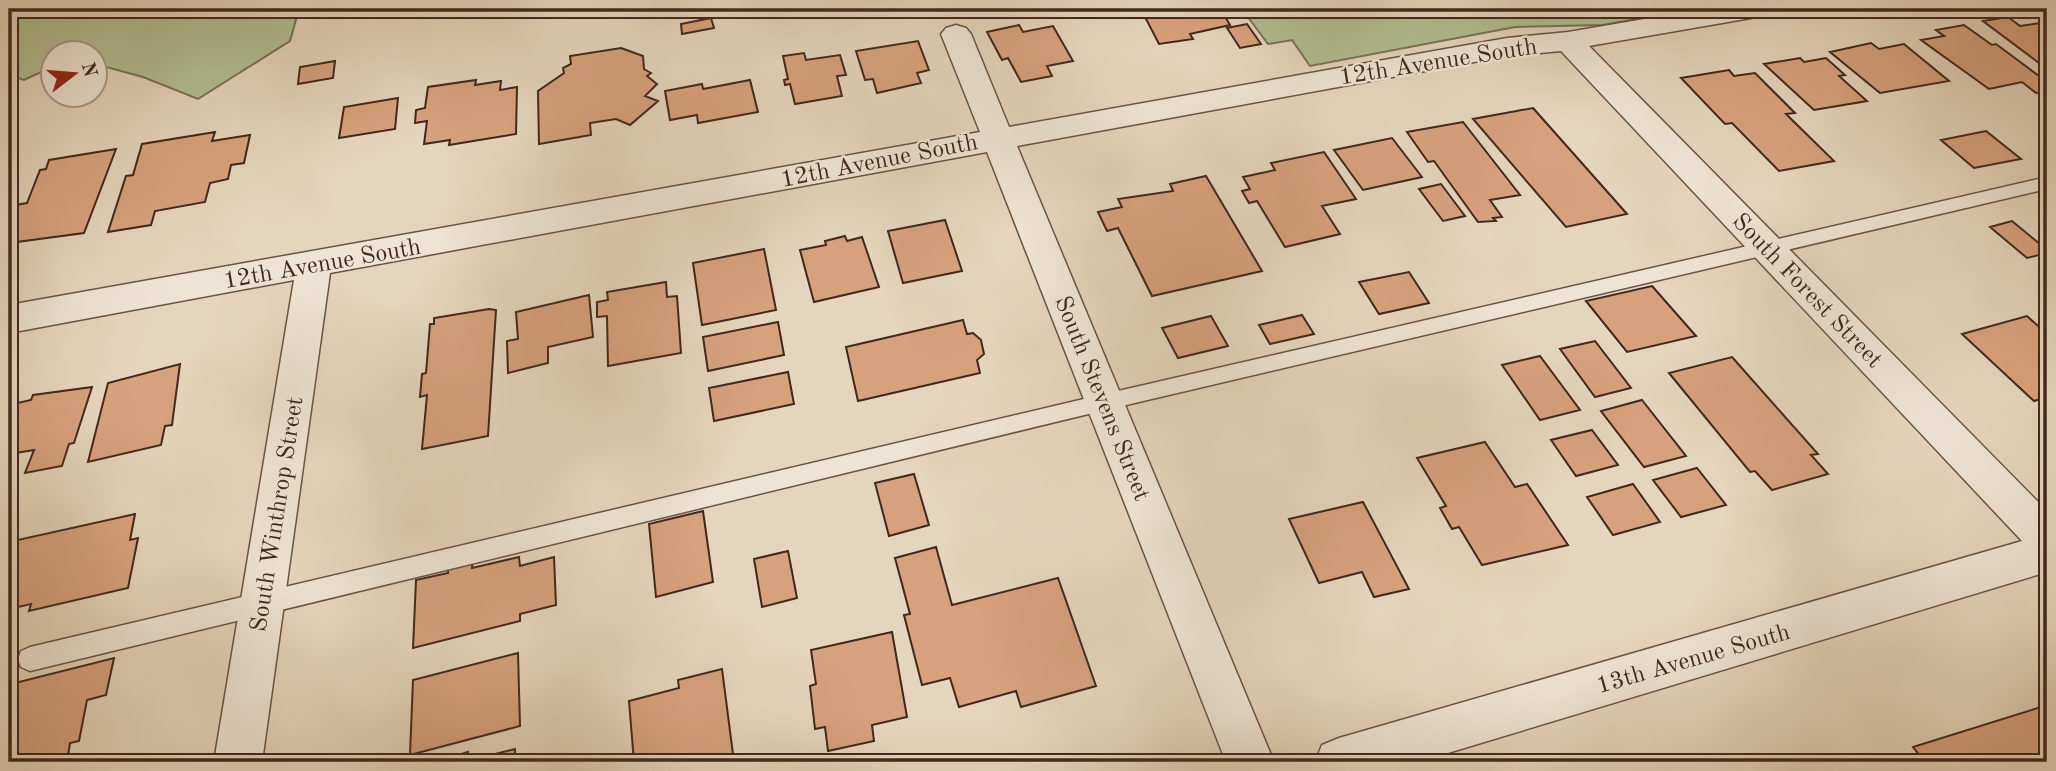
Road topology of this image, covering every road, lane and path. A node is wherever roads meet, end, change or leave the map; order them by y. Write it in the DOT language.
graph roads {
  1 [pos="1751,9"];
  2 [pos="957,34"];
  3 [pos="1568,41"];
  4 [pos="999,138"];
  5 [pos="2047,183"];
  6 [pos="1767,247"];
  7 [pos="314,265"];
  8 [pos="9,319"];
  9 [pos="1105,402"];
  10 [pos="2047,539"];
  11 [pos="2047,553"];
  12 [pos="262,604"];
  13 [pos="30,659"];
  14 [pos="238,762"];
  15 [pos="1250,762"];
  16 [pos="1339,762"];
  1 -- 3 [label="street, 12th Avenue South"];
  2 -- 4 [label="street, South Stevens Street"];
  3 -- 4 [label="street, 12th Avenue South"];
  3 -- 6 [label="street, South Forest Street"];
  4 -- 7 [label="street, 12th Avenue South"];
  4 -- 9 [label="street, South Stevens Street"];
  5 -- 6 [label="lane"];
  6 -- 9 [label="lane"];
  6 -- 10 [label="street, South Forest Street"];
  7 -- 8 [label="street, 12th Avenue South"];
  7 -- 12 [label="street, South Winthrop Street"];
  9 -- 12 [label="lane"];
  9 -- 15 [label="street, South Stevens Street"];
  11 -- 16 [label="street, 13th Avenue South"];
  12 -- 13 [label="lane"];
  12 -- 14 [label="street, South Winthrop Street"];
}
